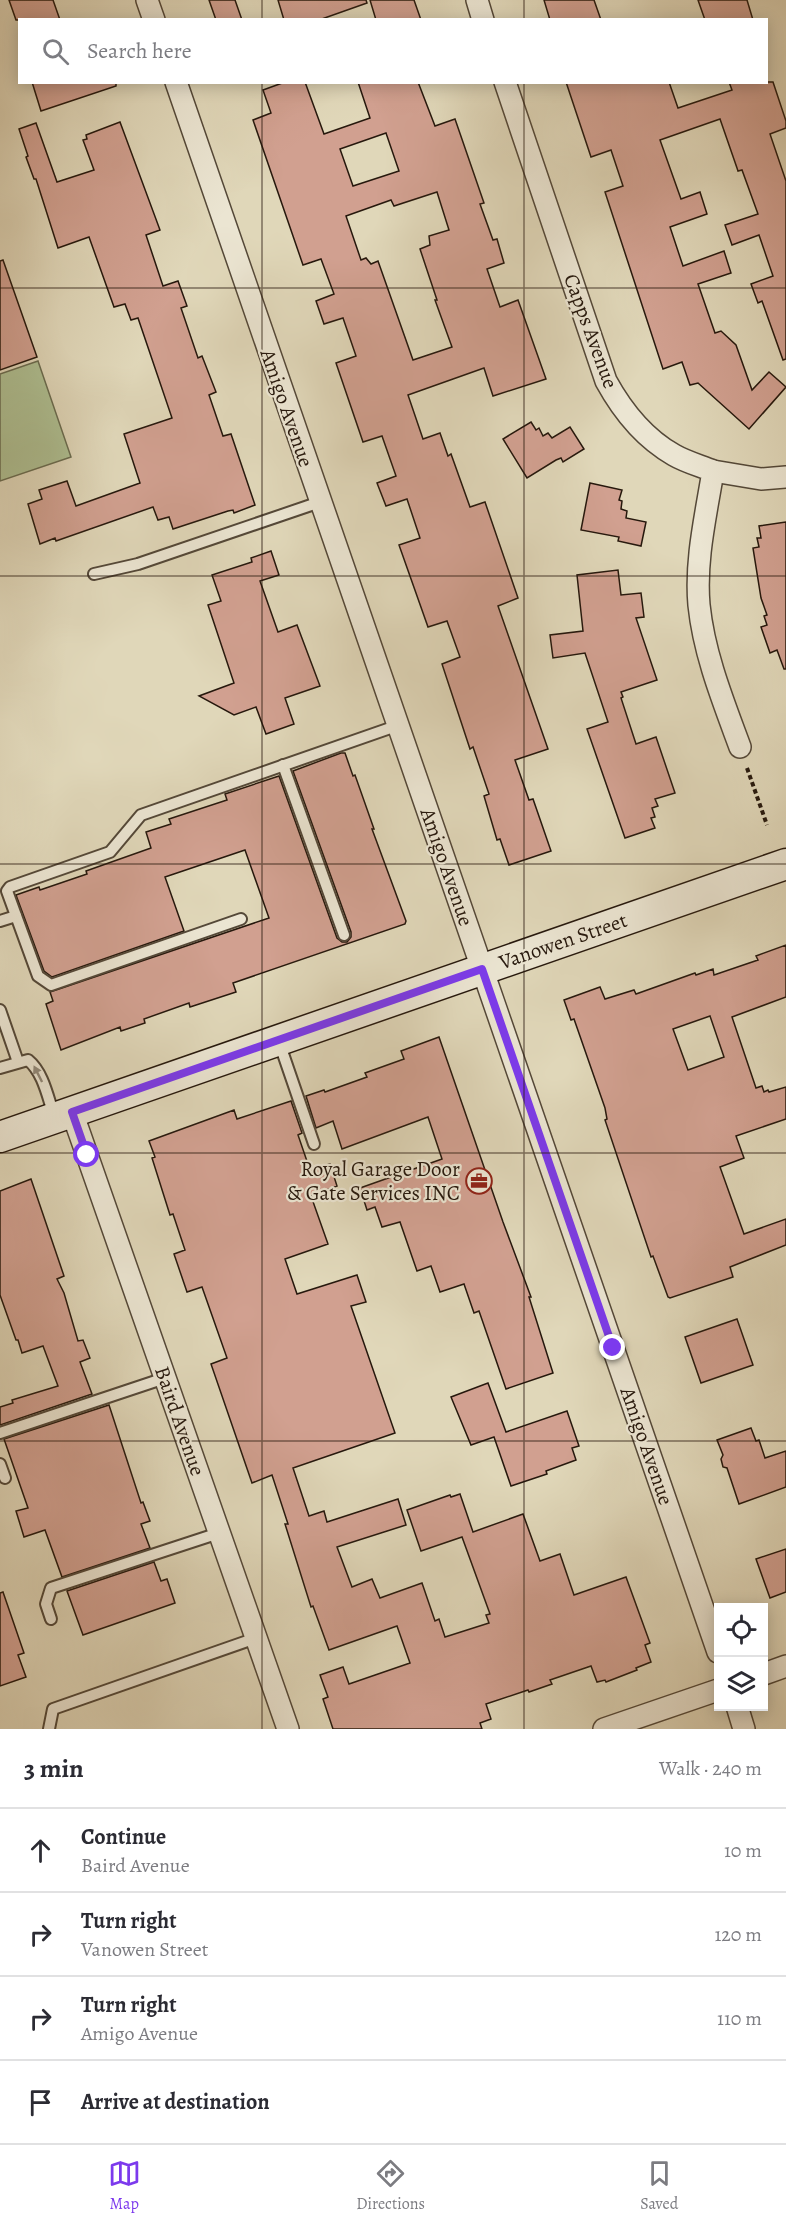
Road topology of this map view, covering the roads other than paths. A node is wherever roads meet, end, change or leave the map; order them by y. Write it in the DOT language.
graph roads {
  1 [pos="147,0"];
  2 [pos="477,0"];
  3 [pos="153,18"];
  4 [pos="482,18"];
  5 [pos="177,84"];
  6 [pos="506,84"];
  7 [pos="713,471"];
  8 [pos="786,477"];
  9 [pos="320,502"];
  10 [pos="94,574"];
  11 [pos="399,726"];
  12 [pos="740,747"];
  13 [pos="283,765"];
  14 [pos="786,864"];
  15 [pos="7,919"];
  16 [pos="242,919"];
  17 [pos="344,935"];
  18 [pos="482,969"];
  19 [pos="1,1015"];
  20 [pos="278,1040"];
  21 [pos="18,1062"];
  22 [pos="0,1068"];
  23 [pos="64,1115"];
  24 [pos="0,1137"];
  25 [pos="314,1144"];
  26 [pos="165,1378"];
  27 [pos="0,1433"];
  28 [pos="0,1464"];
  29 [pos="5,1478"];
  30 [pos="219,1533"];
  31 [pos="51,1619"];
  32 [pos="256,1638"];
  33 [pos="714,1640"];
  34 [pos="786,1666"];
  35 [pos="768,1673"];
  36 [pos="714,1691"];
  37 [pos="738,1711"];
  38 [pos="49,1729"];
  39 [pos="288,1729"];
  40 [pos="604,1729"];
  41 [pos="744,1729"];
  1 -- 3 [label="street"];
  2 -- 4 [label="street"];
  5 -- 9 [label="street, Amigo Avenue"];
  6 -- 7 [label="street, Capps Avenue"];
  7 -- 8 [label="street, Capps Avenue"];
  7 -- 12 [label="street"];
  9 -- 10 [label="lane"];
  9 -- 11 [label="street, Amigo Avenue"];
  11 -- 13 [label="lane"];
  11 -- 18 [label="street, Amigo Avenue"];
  13 -- 15 [label="lane"];
  13 -- 17 [label="lane"];
  14 -- 18 [label="main road, Vanowen Street"];
  15 -- 16 [label="lane"];
  18 -- 20 [label="main road, Vanowen Street"];
  18 -- 33 [label="street, Amigo Avenue"];
  19 -- 21 [label="lane"];
  20 -- 23 [label="main road, Vanowen Street"];
  20 -- 25 [label="lane"];
  21 -- 22 [label="lane"];
  23 -- 21 [label="lane, one-way"];
  23 -- 24 [label="main road, Vanowen Street"];
  23 -- 26 [label="street, Baird Avenue"];
  26 -- 27 [label="lane"];
  26 -- 30 [label="street, Baird Avenue"];
  28 -- 29 [label="lane"];
  30 -- 31 [label="lane"];
  30 -- 32 [label="street, Baird Avenue"];
  32 -- 38 [label="lane"];
  32 -- 39 [label="street, Baird Avenue"];
  34 -- 35 [label="street"];
  36 -- 40 [label="street"];
  37 -- 41 [label="street"];
}
